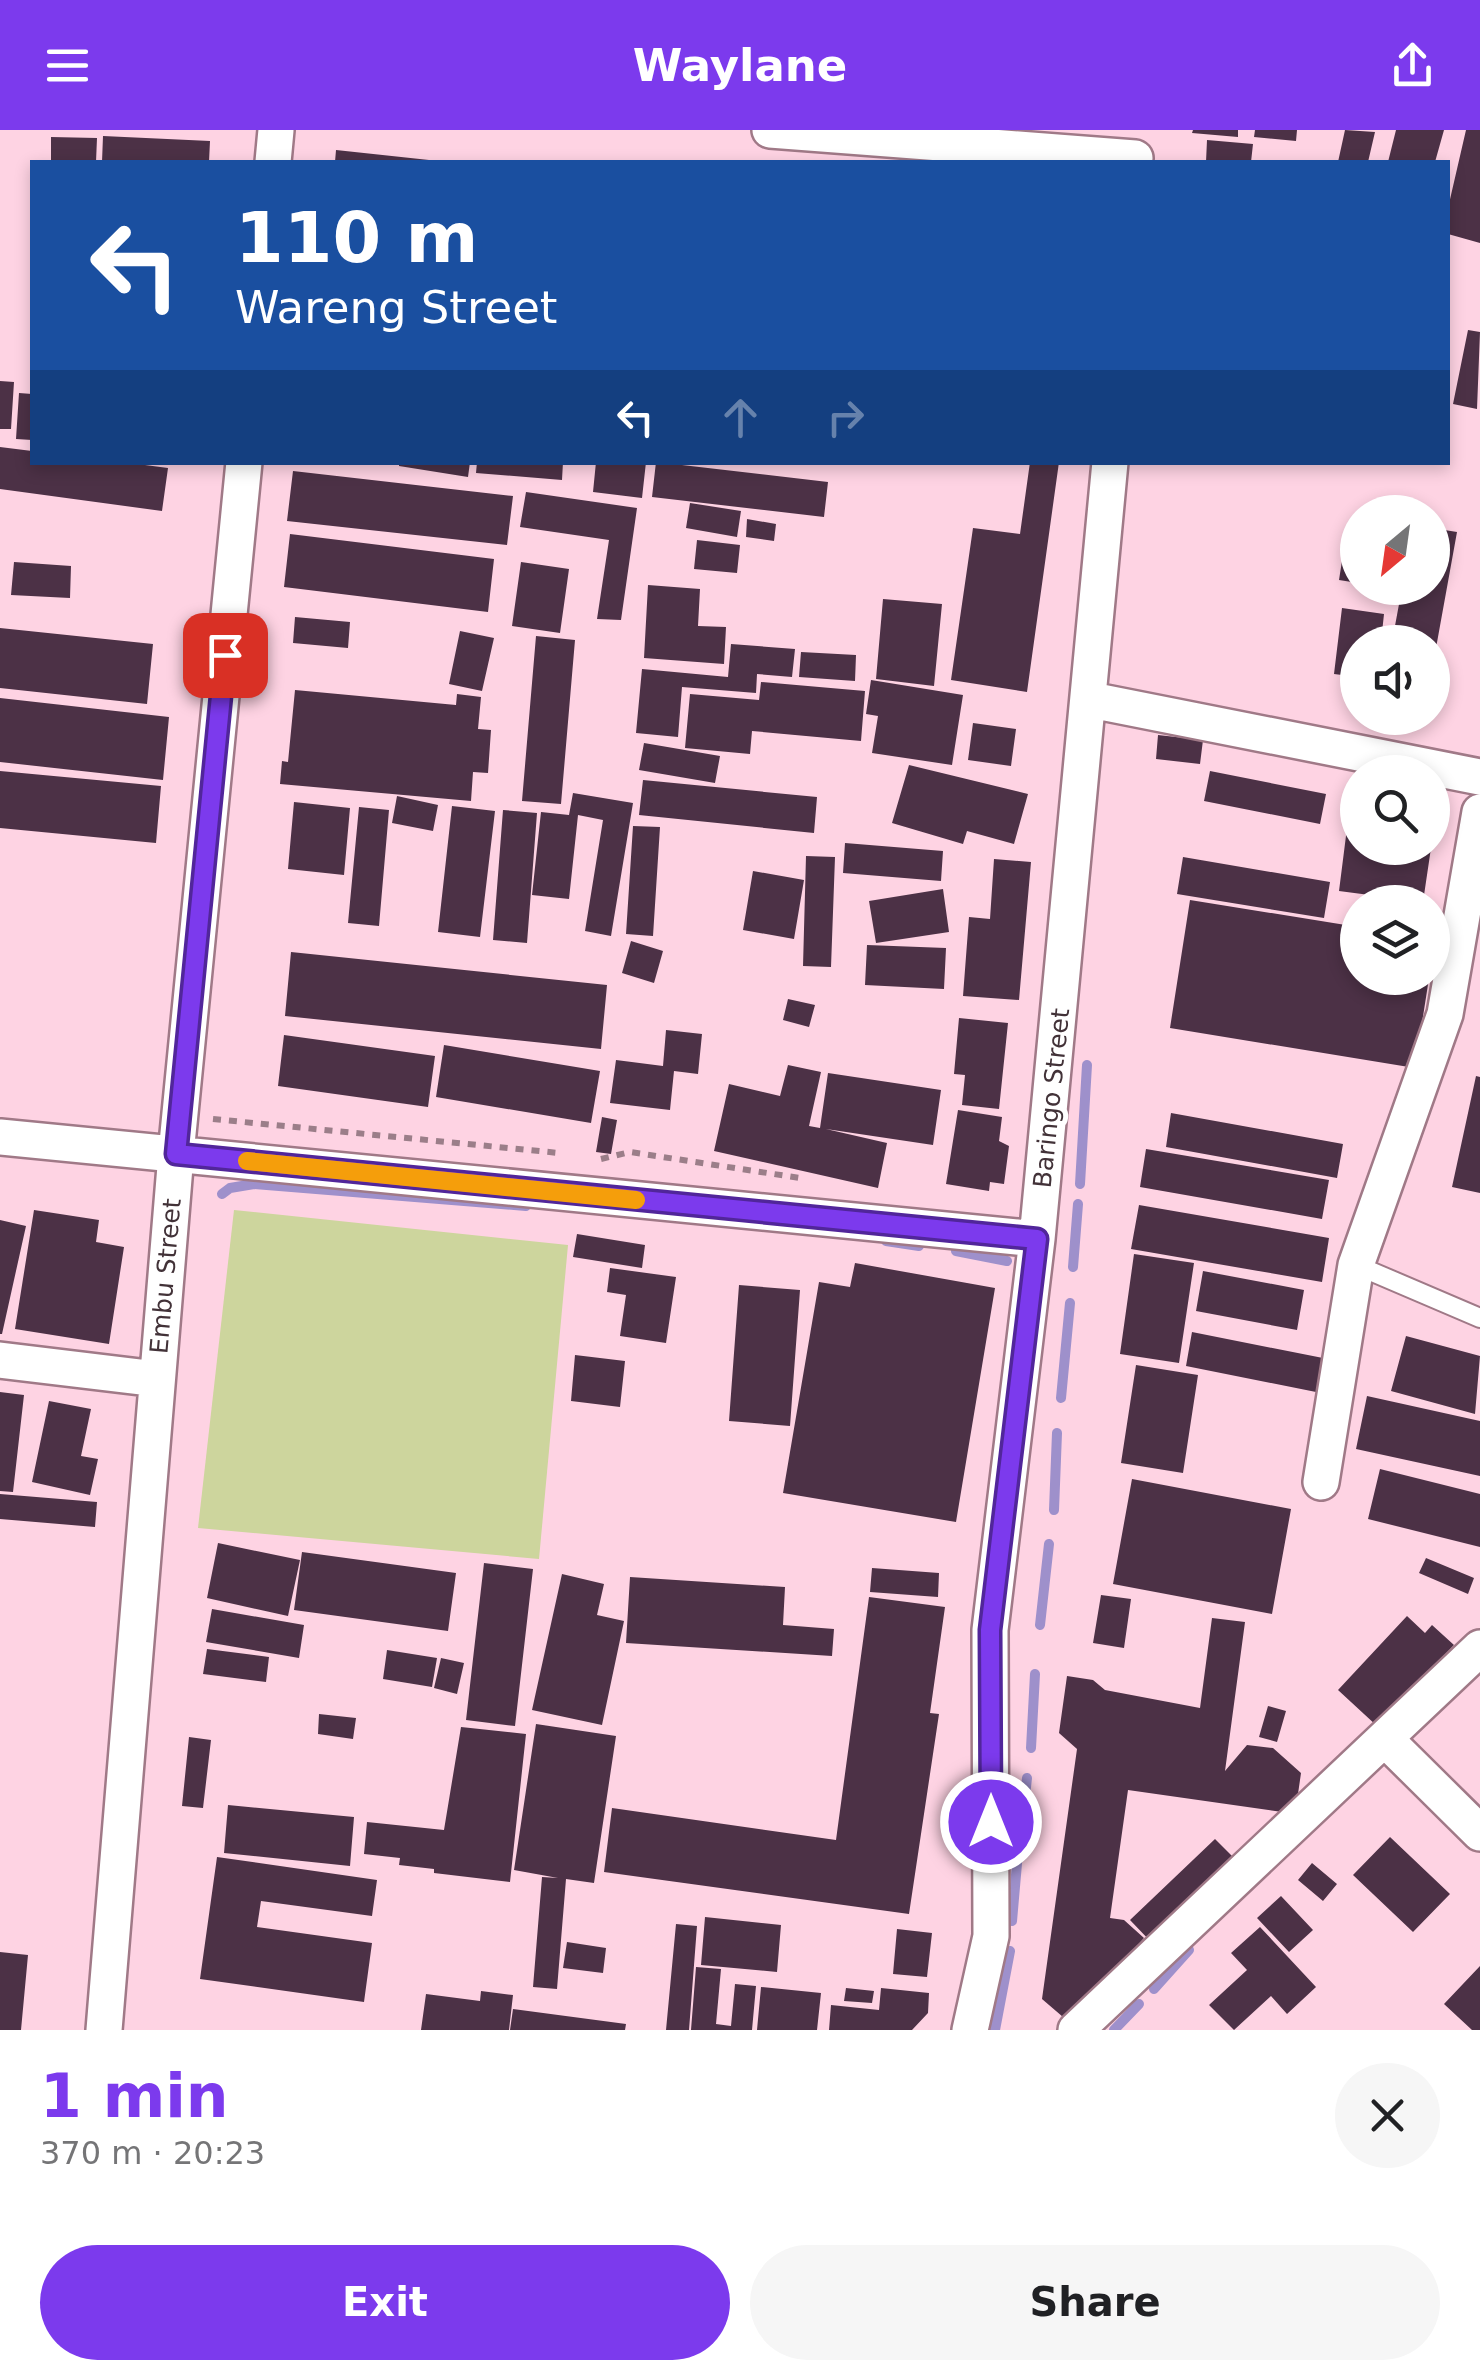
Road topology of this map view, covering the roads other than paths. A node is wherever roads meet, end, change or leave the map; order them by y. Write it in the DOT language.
graph roads {
  1 [pos="276,130"];
  2 [pos="770,130"];
  3 [pos="1136,150"];
  4 [pos="273,160"];
  5 [pos="244,465"];
  6 [pos="1110,465"];
  7 [pos="1091,700"];
  8 [pos="1480,777"];
  9 [pos="1480,812"];
  10 [pos="0,1137"];
  11 [pos="176,1154"];
  12 [pos="1037,1239"];
  13 [pos="1356,1265"];
  14 [pos="1480,1318"];
  15 [pos="0,1360"];
  16 [pos="157,1379"];
  17 [pos="1320,1482"];
  18 [pos="1480,1648"];
  19 [pos="1386,1740"];
  20 [pos="1480,1833"];
  21 [pos="104,2030"];
  22 [pos="970,2030"];
  23 [pos="1076,2030"];
  1 -- 4 [label="street"];
  2 -- 3 [label="street"];
  5 -- 11 [label="street, Embu Street"];
  6 -- 7 [label="street, Baringo Street"];
  7 -- 8 [label="street"];
  7 -- 12 [label="street, Baringo Street"];
  9 -- 13 [label="street"];
  10 -- 11 [label="street"];
  11 -- 12 [label="street"];
  11 -- 16 [label="street, Embu Street"];
  12 -- 22 [label="street, Baringo Street"];
  13 -- 14 [label="lane"];
  13 -- 17 [label="street"];
  15 -- 16 [label="street"];
  16 -- 21 [label="street, Embu Street"];
  18 -- 19 [label="street"];
  19 -- 20 [label="street"];
  19 -- 23 [label="street"];
}
